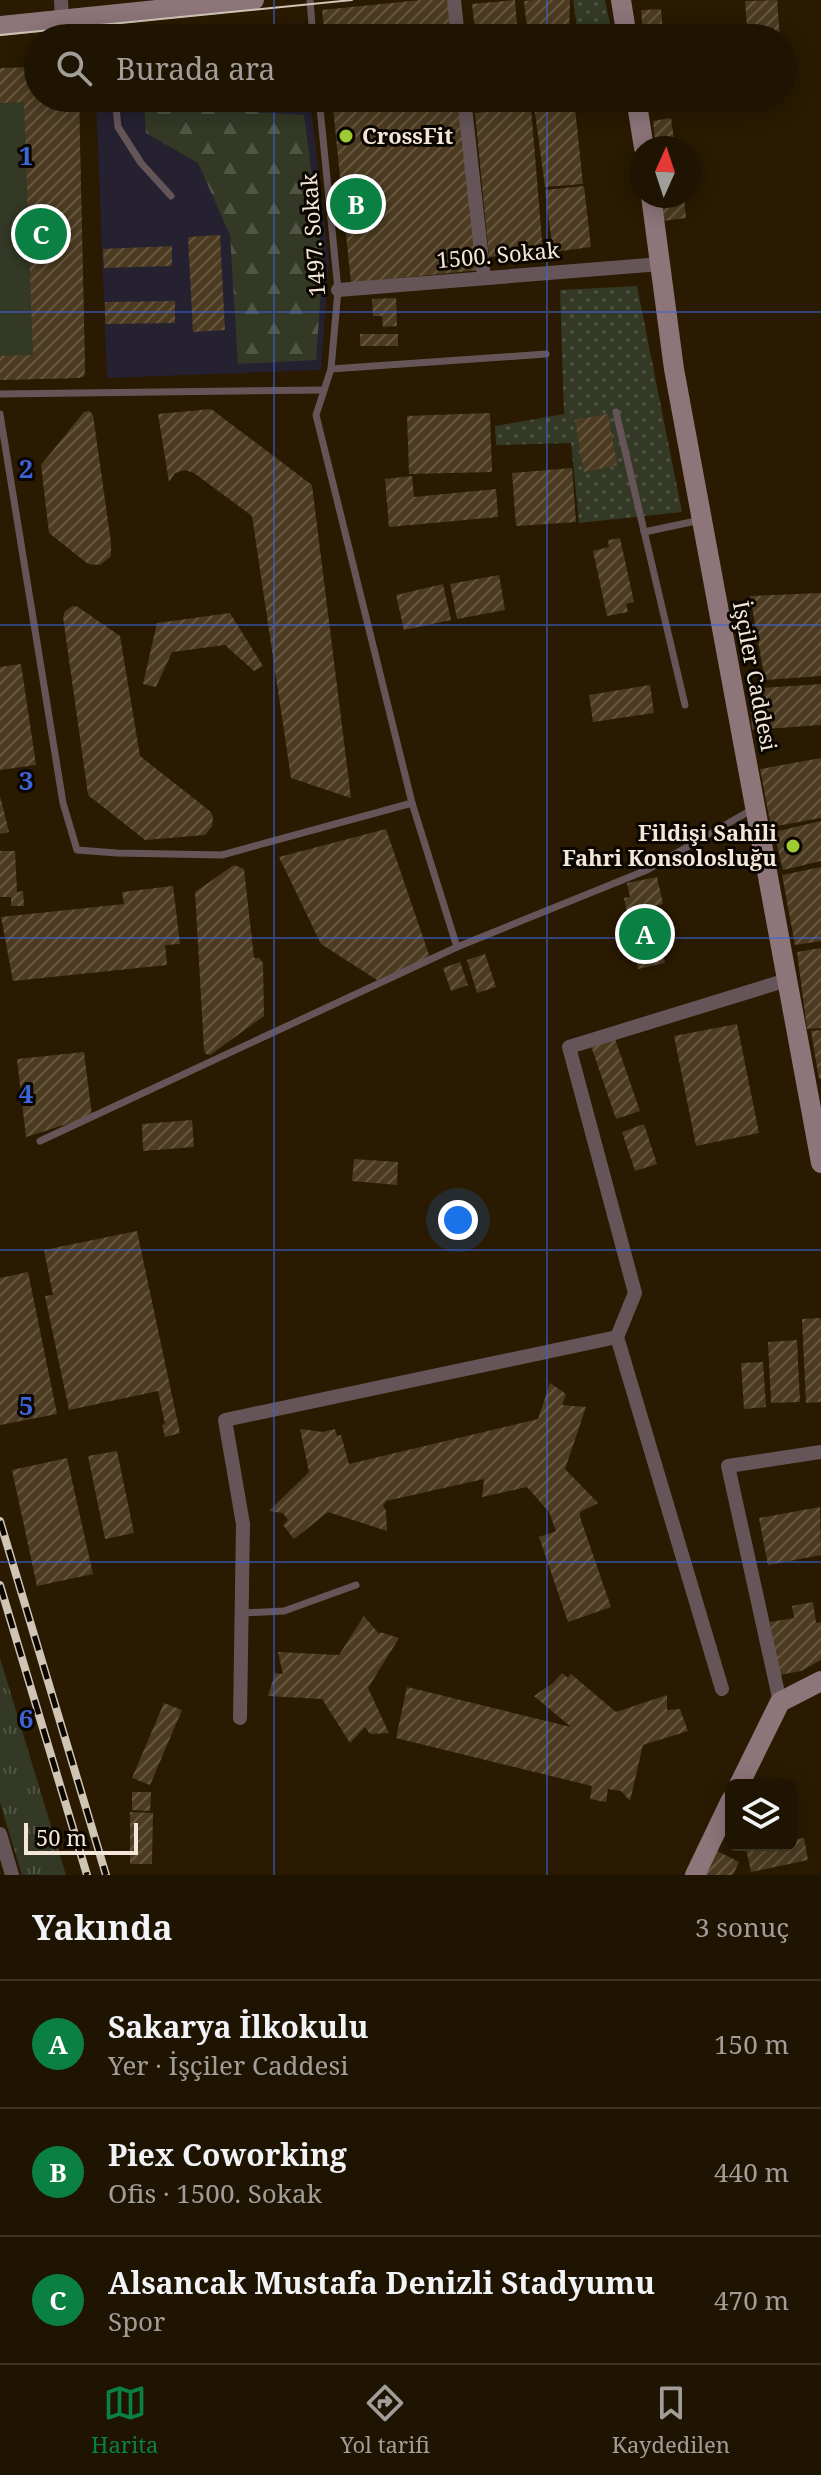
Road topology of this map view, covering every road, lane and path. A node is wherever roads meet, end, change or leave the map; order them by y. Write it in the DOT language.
graph roads {
  1 [pos="254,0"];
  2 [pos="310,0"];
  3 [pos="454,0"];
  4 [pos="621,0"];
  5 [pos="62,10"];
  6 [pos="105,15"];
  7 [pos="106,24"];
  8 [pos="312,24"];
  9 [pos="457,24"];
  10 [pos="625,24"];
  11 [pos="0,26"];
  12 [pos="116,112"];
  13 [pos="320,112"];
  14 [pos="466,112"];
  15 [pos="638,112"];
  16 [pos="642,136"];
  17 [pos="171,196"];
  18 [pos="653,208"];
  19 [pos="661,264"];
  20 [pos="484,278"];
  21 [pos="338,290"];
  22 [pos="546,354"];
  23 [pos="331,369"];
  24 [pos="324,390"];
  25 [pos="0,394"];
  26 [pos="616,412"];
  27 [pos="0,414"];
  28 [pos="702,520"];
  29 [pos="644,532"];
  30 [pos="685,705"];
  31 [pos="412,803"];
  32 [pos="755,808"];
  33 [pos="457,947"];
  34 [pos="787,980"];
  35 [pos="40,1141"];
  36 [pos="821,1163"];
  37 [pos="617,1337"];
  38 [pos="821,1452"];
  39 [pos="356,1585"];
  40 [pos="243,1613"];
  41 [pos="821,1681"];
  42 [pos="722,1689"];
  43 [pos="780,1702"];
  44 [pos="240,1718"];
  45 [pos="742,1779"];
  46 [pos="725,1812"];
  47 [pos="0,1834"];
  48 [pos="4,1858"];
  49 [pos="12,1875"];
  50 [pos="695,1875"];
  1 -- 6 [label="street"];
  2 -- 8 [label="lane"];
  3 -- 9 [label="street"];
  4 -- 10 [label="street"];
  5 -- 6 [label="street"];
  5 -- 11 [label="street"];
  6 -- 7 [label="lane"];
  12 -- 17 [label="lane"];
  13 -- 21 [label="lane, 1497. Sokak"];
  14 -- 20 [label="street"];
  15 -- 16 [label="street"];
  18 -- 19 [label="street, İşçiler Caddesi"];
  19 -- 20 [label="street, 1500. Sokak"];
  19 -- 28 [label="street, İşçiler Caddesi"];
  20 -- 21 [label="street, 1500. Sokak"];
  21 -- 23 [label="lane, 1497. Sokak"];
  22 -- 23 [label="lane"];
  23 -- 24 [label="lane, 1497. Sokak"];
  24 -- 25 [label="lane"];
  24 -- 31 [label="lane, 1497. Sokak"];
  26 -- 29 [label="lane"];
  27 -- 31 [label="lane"];
  28 -- 29 [label="lane"];
  28 -- 32 [label="street, İşçiler Caddesi"];
  29 -- 30 [label="lane"];
  31 -- 33 [label="lane, 1497. Sokak"];
  32 -- 33 [label="lane"];
  32 -- 34 [label="street, İşçiler Caddesi"];
  33 -- 35 [label="lane"];
  34 -- 36 [label="street, İşçiler Caddesi"];
  34 -- 37 [label="street"];
  37 -- 40 [label="street"];
  37 -- 42 [label="street"];
  38 -- 43 [label="street"];
  39 -- 40 [label="lane"];
  40 -- 44 [label="street"];
  41 -- 43 [label="street"];
  43 -- 45 [label="street"];
  46 -- 50 [label="street"];
  47 -- 48 [label="street"];
  48 -- 49 [label="street"];
}
